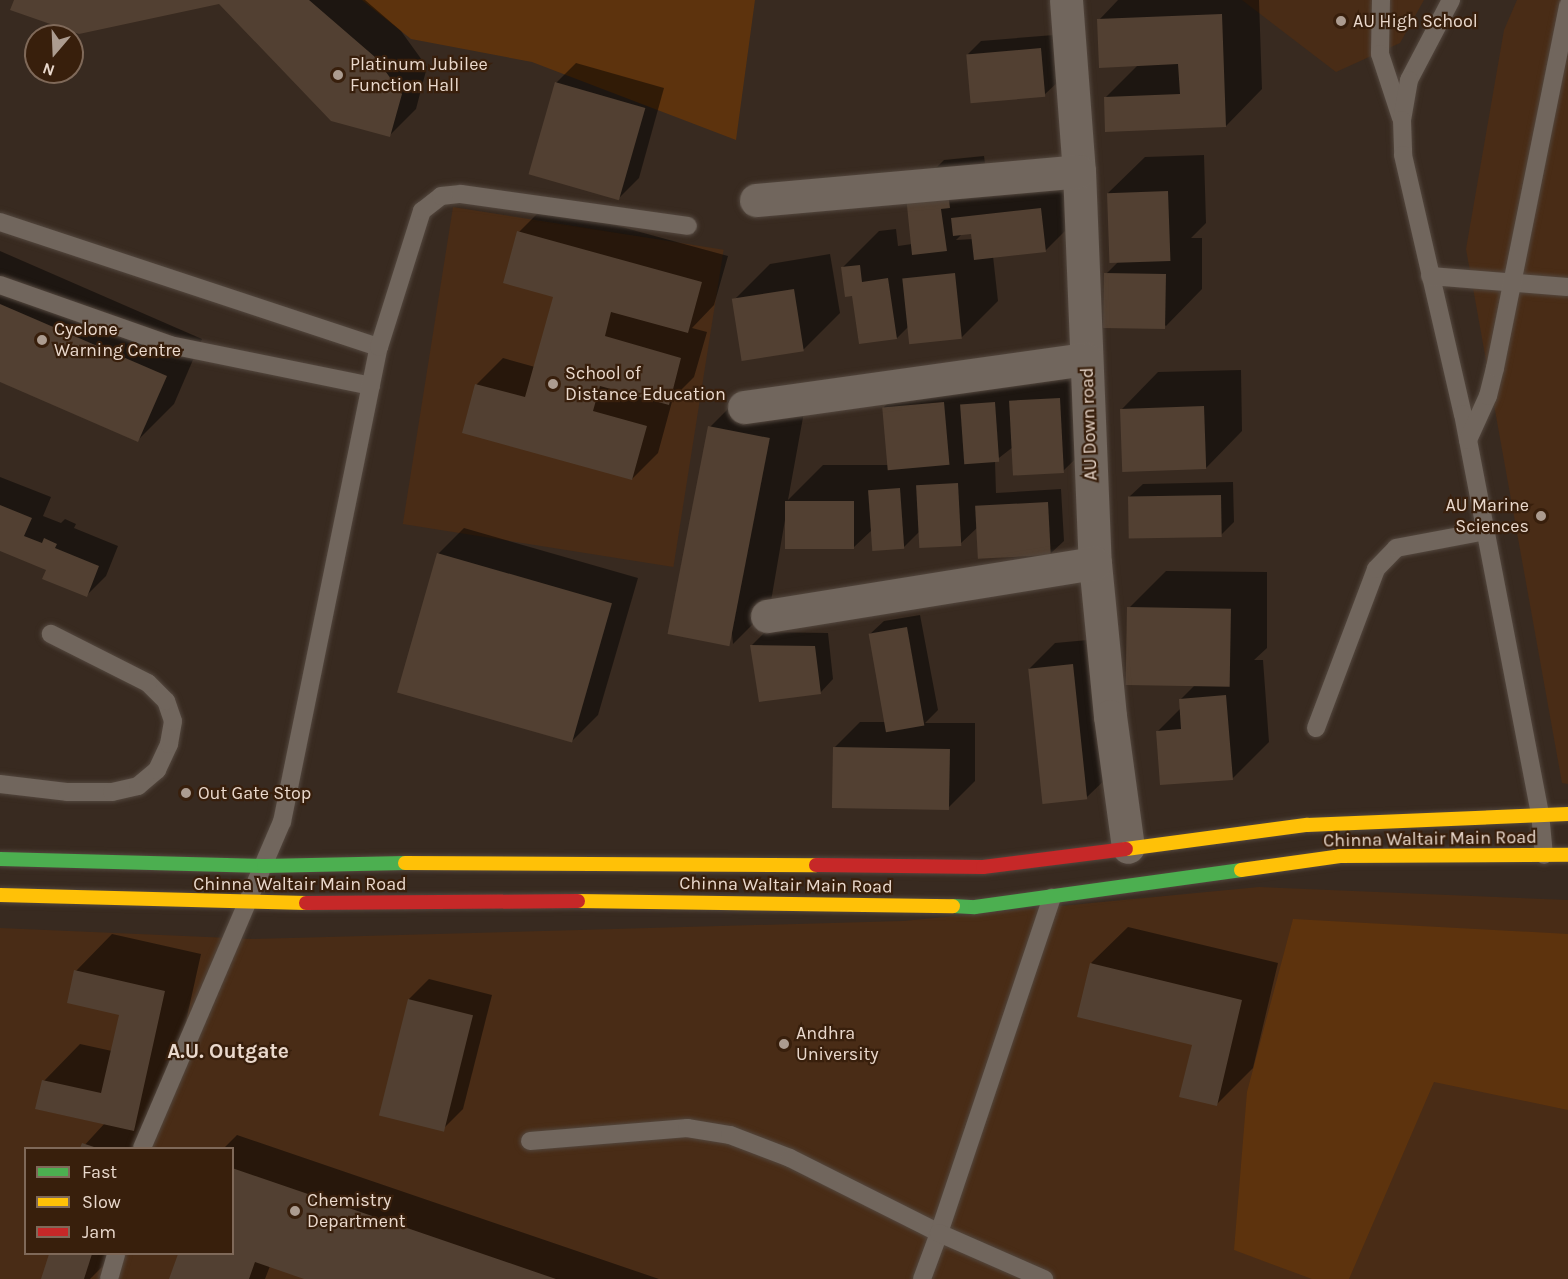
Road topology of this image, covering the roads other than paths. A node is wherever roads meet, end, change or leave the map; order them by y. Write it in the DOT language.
graph roads {
  1 [pos="1066,0"];
  2 [pos="1381,0"];
  3 [pos="1451,0"];
  4 [pos="1568,5"];
  5 [pos="1402,120"];
  6 [pos="1079,171"];
  7 [pos="756,200"];
  8 [pos="0,222"];
  9 [pos="688,226"];
  10 [pos="1430,276"];
  11 [pos="1515,282"];
  12 [pos="0,285"];
  13 [pos="1568,287"];
  14 [pos="379,347"];
  15 [pos="1086,359"];
  16 [pos="371,386"];
  17 [pos="744,407"];
  18 [pos="1468,440"];
  19 [pos="1486,531"];
  20 [pos="1095,563"];
  21 [pos="767,616"];
  22 [pos="51,634"];
  23 [pos="1316,728"];
  24 [pos="0,784"];
  25 [pos="1540,813"];
  26 [pos="1568,814"];
  27 [pos="1128,847"];
  28 [pos="1544,855"];
  29 [pos="1568,855"];
  30 [pos="0,860"];
  31 [pos="264,866"];
  32 [pos="0,895"];
  33 [pos="1052,897"];
  34 [pos="247,904"];
  35 [pos="530,1141"];
  36 [pos="143,1147"];
  37 [pos="939,1233"];
  38 [pos="116,1255"];
  39 [pos="109,1279"];
  40 [pos="922,1279"];
  41 [pos="1044,1279"];
  1 -- 6 [label="street, AU Down road"];
  2 -- 5 [label="lane"];
  3 -- 5 [label="lane"];
  4 -- 11 [label="lane"];
  5 -- 10 [label="lane"];
  6 -- 7 [label="street"];
  6 -- 15 [label="street, AU Down road"];
  8 -- 14 [label="lane"];
  9 -- 14 [label="lane"];
  10 -- 11 [label="lane"];
  10 -- 18 [label="lane"];
  11 -- 13 [label="lane"];
  11 -- 18 [label="lane"];
  12 -- 16 [label="lane"];
  14 -- 16 [label="lane"];
  15 -- 17 [label="street"];
  15 -- 20 [label="street, AU Down road"];
  16 -- 31 [label="lane"];
  18 -- 19 [label="lane"];
  19 -- 23 [label="lane"];
  19 -- 25 [label="lane"];
  20 -- 21 [label="street"];
  20 -- 27 [label="street, AU Down road"];
  22 -- 24 [label="lane"];
  25 -- 26 [label="street, Chinna Waltair Main Road"];
  25 -- 27 [label="street, Chinna Waltair Main Road"];
  25 -- 28 [label="lane"];
  27 -- 31 [label="street, Chinna Waltair Main Road"];
  28 -- 29 [label="street, Chinna Waltair Main Road"];
  28 -- 33 [label="street, Chinna Waltair Main Road"];
  30 -- 31 [label="street, Chinna Waltair Main Road"];
  31 -- 34 [label="lane"];
  32 -- 34 [label="street, Chinna Waltair Main Road"];
  33 -- 34 [label="street, Chinna Waltair Main Road"];
  33 -- 37 [label="lane"];
  34 -- 36 [label="lane"];
  35 -- 37 [label="lane"];
  37 -- 40 [label="lane"];
  37 -- 41 [label="lane"];
  38 -- 39 [label="lane"];
}
